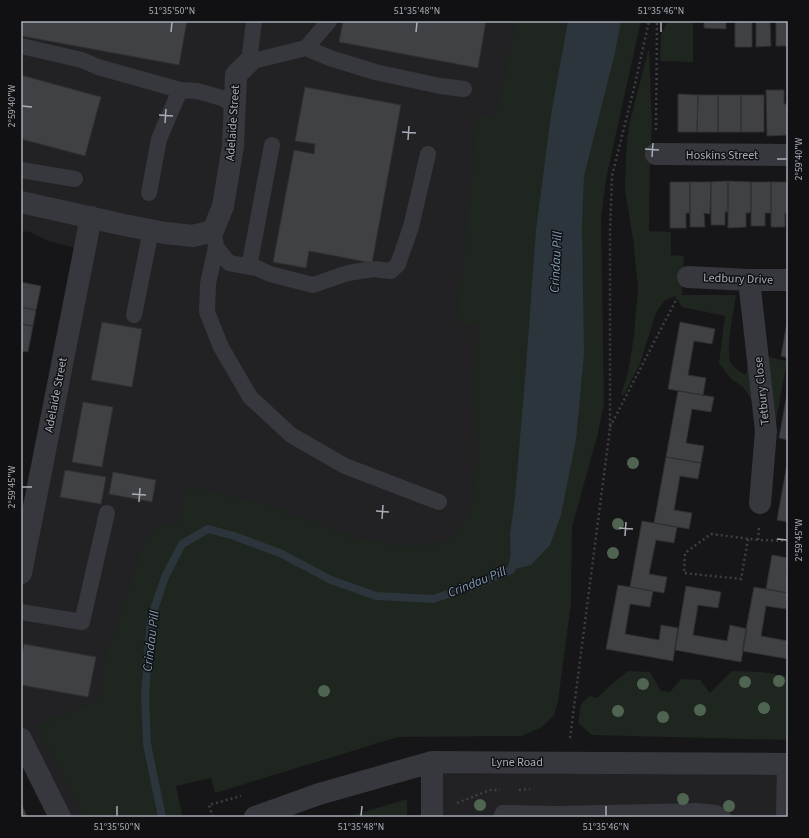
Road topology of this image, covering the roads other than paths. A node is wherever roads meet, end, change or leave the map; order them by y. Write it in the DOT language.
graph roads {
  1 [pos="254,21"];
  2 [pos="329,21"];
  3 [pos="21,46"];
  4 [pos="306,48"];
  5 [pos="249,62"];
  6 [pos="464,89"];
  7 [pos="180,90"];
  8 [pos="235,106"];
  9 [pos="272,145"];
  10 [pos="428,154"];
  11 [pos="656,154"];
  12 [pos="788,155"];
  13 [pos="21,170"];
  14 [pos="75,178"];
  15 [pos="149,193"];
  16 [pos="21,202"];
  17 [pos="91,218"];
  18 [pos="151,230"];
  19 [pos="214,239"];
  20 [pos="249,267"];
  21 [pos="688,277"];
  22 [pos="749,280"];
  23 [pos="788,280"];
  24 [pos="134,314"];
  25 [pos="438,502"];
  26 [pos="760,503"];
  27 [pos="107,513"];
  28 [pos="21,573"];
  29 [pos="21,612"];
  30 [pos="21,739"];
  31 [pos="432,762"];
  32 [pos="786,764"];
  33 [pos="558,815"];
  34 [pos="60,817"];
  35 [pos="255,817"];
  36 [pos="432,817"];
  37 [pos="501,817"];
  38 [pos="723,817"];
  39 [pos="784,817"];
  1 -- 5 [label="lane"];
  2 -- 4 [label="lane"];
  3 -- 7 [label="lane"];
  4 -- 5 [label="lane"];
  4 -- 6 [label="lane"];
  5 -- 8 [label="street, Adelaide Street"];
  7 -- 8 [label="lane"];
  7 -- 15 [label="lane"];
  8 -- 19 [label="street, Adelaide Street"];
  9 -- 20 [label="lane"];
  10 -- 20 [label="lane"];
  11 -- 12 [label="street, Hoskins Street"];
  13 -- 14 [label="lane"];
  16 -- 17 [label="street"];
  17 -- 18 [label="street"];
  17 -- 28 [label="street, Adelaide Street"];
  18 -- 19 [label="street"];
  18 -- 24 [label="lane"];
  19 -- 20 [label="lane"];
  19 -- 25 [label="lane"];
  21 -- 22 [label="street, Ledbury Drive"];
  22 -- 23 [label="street, Ledbury Drive"];
  22 -- 26 [label="street, Tetbury Close"];
  27 -- 29 [label="lane"];
  30 -- 34 [label="street"];
  31 -- 32 [label="street, Lyne Road"];
  31 -- 35 [label="street, Lyne Road"];
  31 -- 36 [label="street"];
  32 -- 39 [label="lane"];
  33 -- 37 [label="lane"];
  33 -- 38 [label="lane"];
}
